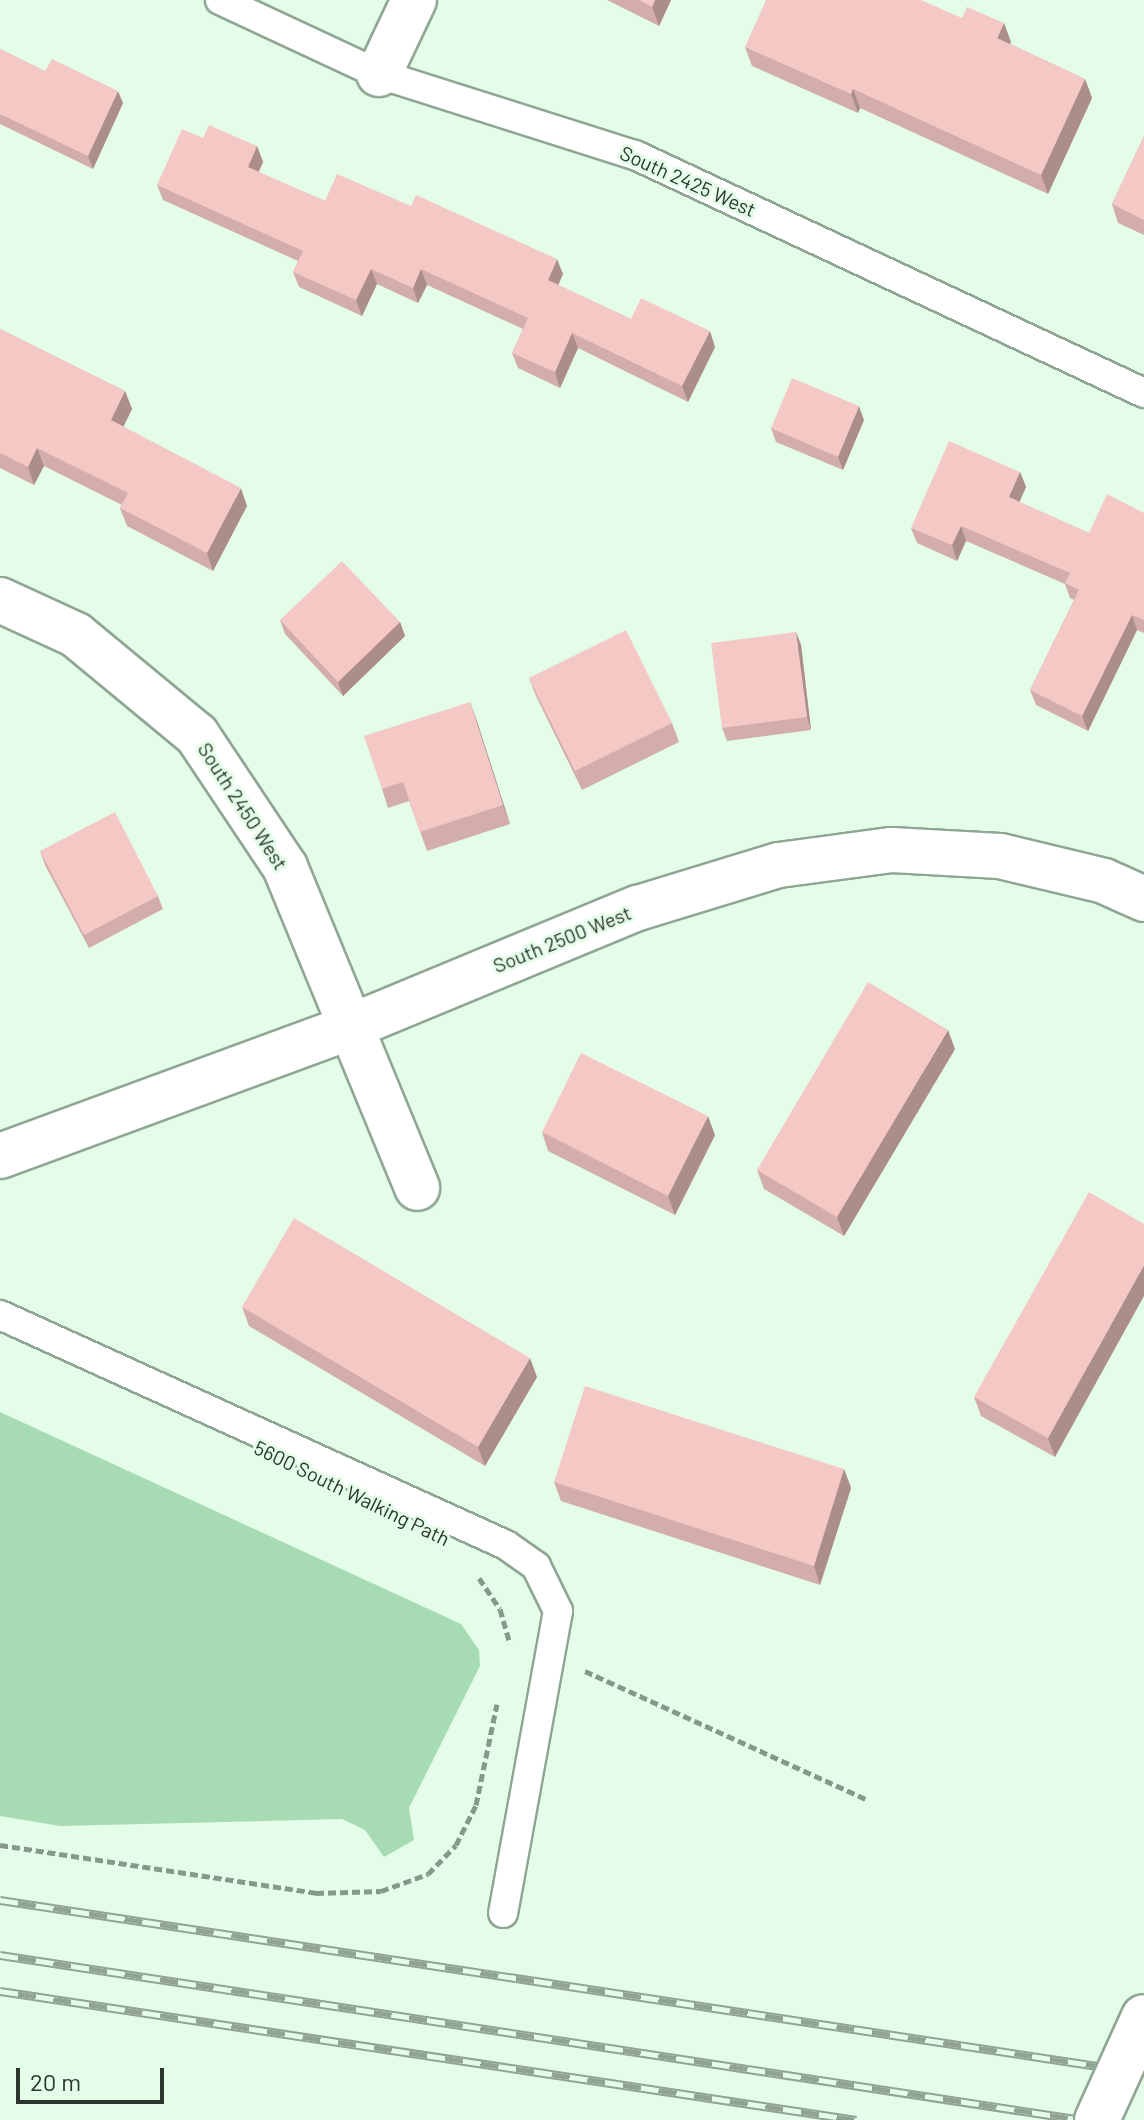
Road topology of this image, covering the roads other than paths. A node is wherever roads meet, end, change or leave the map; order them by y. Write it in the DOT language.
graph roads {
  1 [pos="220,0"];
  2 [pos="414,0"];
  3 [pos="379,74"];
  4 [pos="1144,393"];
  5 [pos="0,600"];
  6 [pos="1144,899"];
  7 [pos="350,1027"];
  8 [pos="0,1156"];
  9 [pos="417,1188"];
  10 [pos="0,1315"];
  11 [pos="503,1913"];
  12 [pos="1144,2017"];
  13 [pos="1097,2120"];
  1 -- 3 [label="lane, South 2425 West"];
  2 -- 3 [label="street"];
  3 -- 4 [label="lane, South 2425 West"];
  5 -- 7 [label="street, South 2450 West"];
  6 -- 7 [label="street, South 2500 West"];
  7 -- 8 [label="street, South 2500 West"];
  7 -- 9 [label="street, South 2450 West"];
  10 -- 11 [label="lane"];
  12 -- 13 [label="street, bridge"];
}
